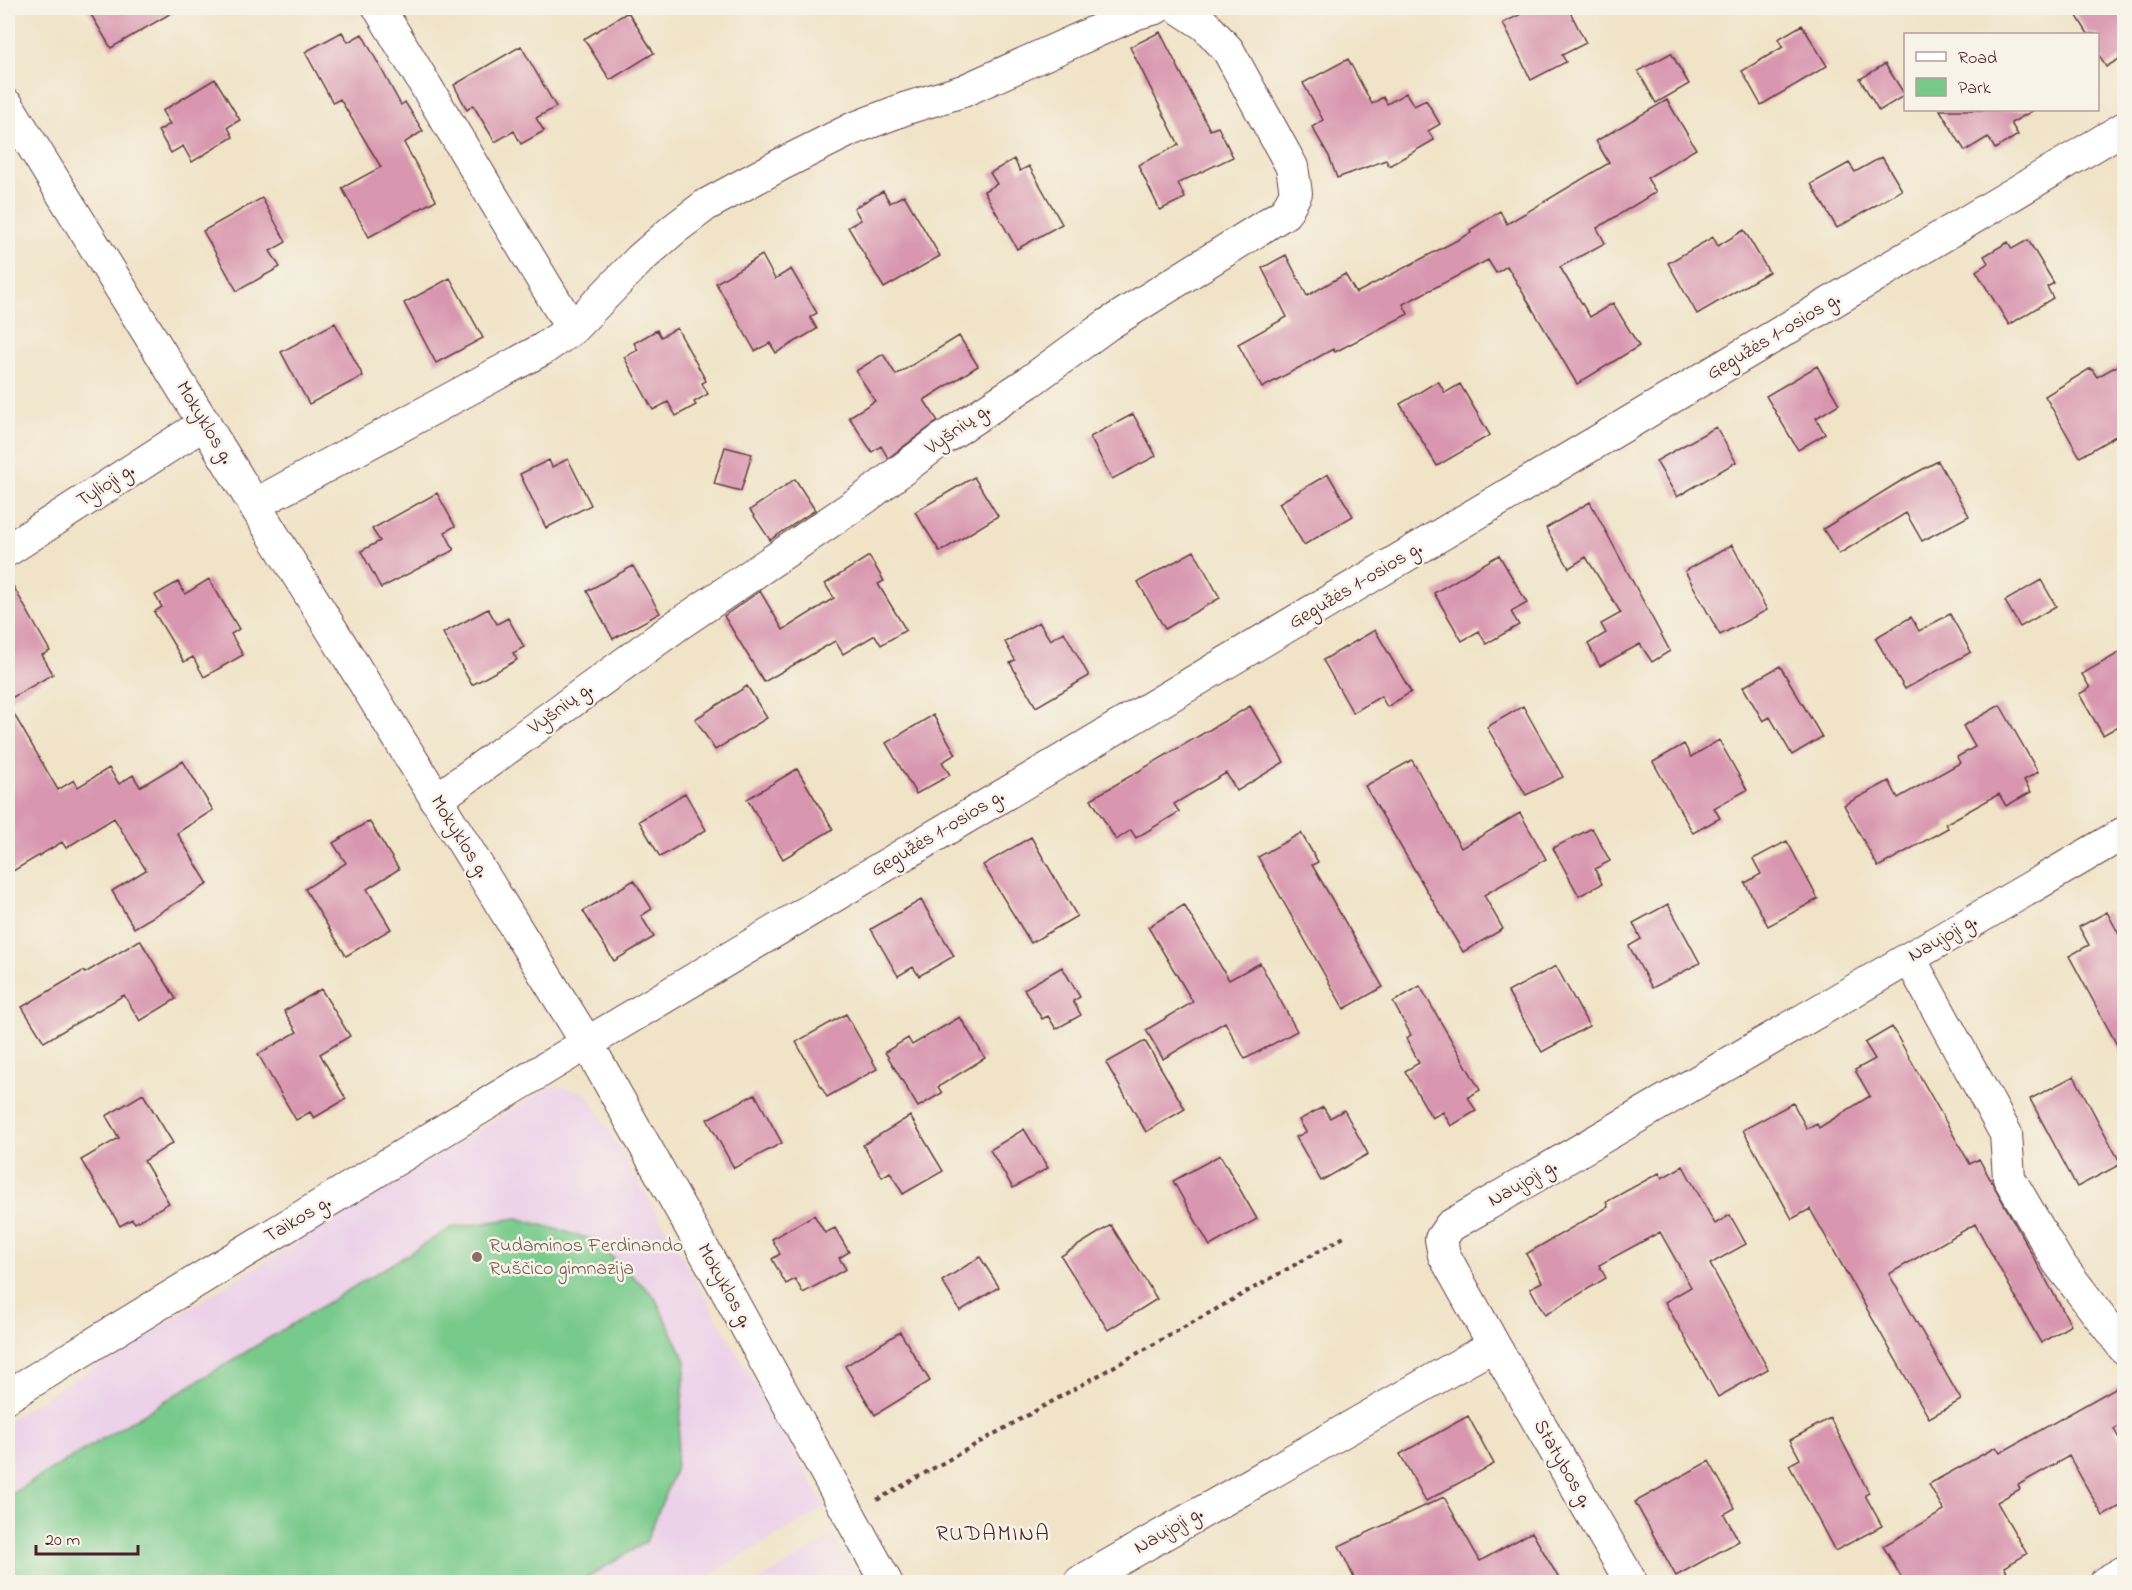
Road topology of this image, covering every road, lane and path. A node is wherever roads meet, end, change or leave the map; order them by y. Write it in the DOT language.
graph roads {
  1 [pos="379,8"];
  2 [pos="1155,8"];
  3 [pos="1179,8"];
  4 [pos="8,106"];
  5 [pos="2124,128"];
  6 [pos="572,329"];
  7 [pos="205,423"];
  8 [pos="254,505"];
  9 [pos="8,550"];
  10 [pos="436,800"];
  11 [pos="2124,832"];
  12 [pos="1910,959"];
  13 [pos="587,1043"];
  14 [pos="1346,1236"];
  15 [pos="1494,1345"];
  16 [pos="2124,1348"];
  17 [pos="8,1396"];
  18 [pos="850,1515"];
  19 [pos="2124,1572"];
  20 [pos="886,1582"];
  21 [pos="1080,1582"];
  22 [pos="1631,1582"];
  23 [pos="2106,1582"];
  1 -- 6 [label="street"];
  2 -- 6 [label="street"];
  3 -- 10 [label="street, Vyšnių g."];
  4 -- 7 [label="street, Mokyklos g."];
  5 -- 13 [label="street, Gegužės 1-osios g."];
  6 -- 8 [label="street"];
  7 -- 8 [label="street, Mokyklos g."];
  7 -- 9 [label="street, Tylioji g."];
  8 -- 10 [label="street, Mokyklos g."];
  10 -- 13 [label="street, Mokyklos g."];
  11 -- 12 [label="street, Naujoji g."];
  12 -- 15 [label="street, Naujoji g."];
  12 -- 16 [label="street"];
  13 -- 17 [label="street, Taikos g."];
  13 -- 18 [label="street, Mokyklos g."];
  14 -- 18 [label="path"];
  15 -- 21 [label="street, Naujoji g."];
  15 -- 22 [label="street, Statybos g."];
  18 -- 20 [label="street, Mokyklos g."];
  19 -- 23 [label="street"];
}
